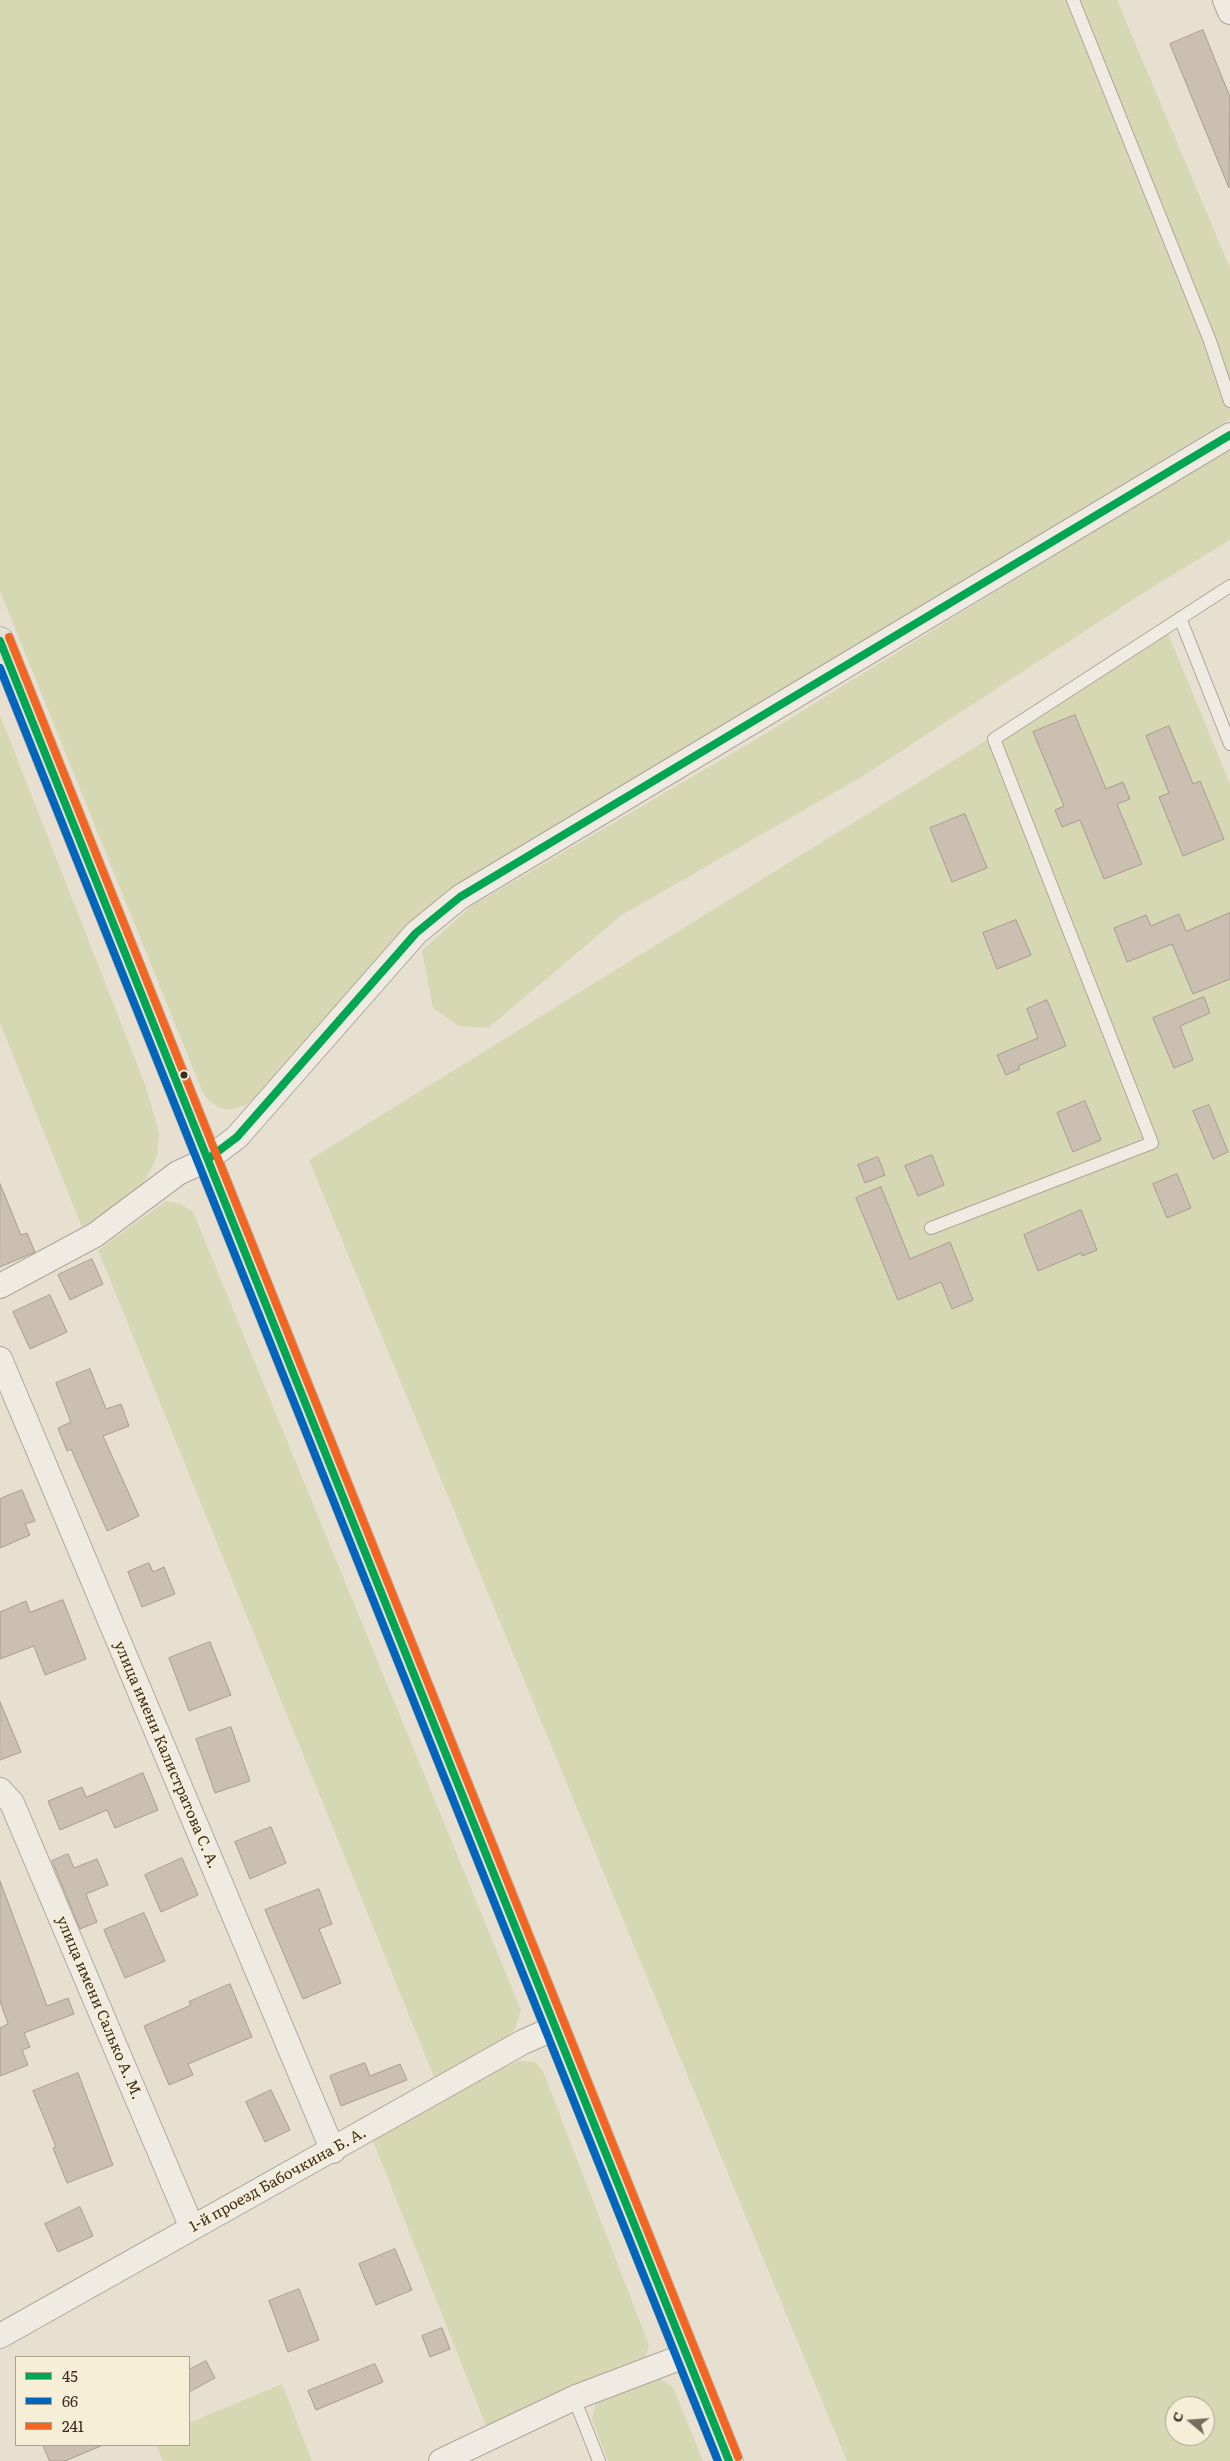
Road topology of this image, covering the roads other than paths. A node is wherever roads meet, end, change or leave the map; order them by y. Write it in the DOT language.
graph roads {
  1 [pos="1073,0"];
  2 [pos="1230,401"];
  3 [pos="1230,434"];
  4 [pos="1230,586"];
  5 [pos="1180,618"];
  6 [pos="0,641"];
  7 [pos="1230,744"];
  8 [pos="208,1159"];
  9 [pos="931,1228"];
  10 [pos="0,1286"];
  11 [pos="0,1359"];
  12 [pos="0,1790"];
  13 [pos="557,2027"];
  14 [pos="332,2151"];
  15 [pos="192,2228"];
  16 [pos="0,2336"];
  17 [pos="687,2355"];
  18 [pos="574,2398"];
  19 [pos="441,2461"];
  20 [pos="599,2461"];
  21 [pos="729,2461"];
  1 -- 2 [label="lane"];
  3 -- 8 [label="street"];
  4 -- 5 [label="lane"];
  5 -- 7 [label="lane"];
  5 -- 9 [label="lane"];
  6 -- 8 [label="main road"];
  8 -- 10 [label="street"];
  8 -- 13 [label="main road"];
  11 -- 14 [label="street, улица имени Калистратова С. А."];
  12 -- 15 [label="street, улица имени Салько А. М."];
  13 -- 14 [label="street, 1-й проезд Бабочкина Б. А."];
  13 -- 17 [label="main road"];
  14 -- 15 [label="street, 1-й проезд Бабочкина Б. А."];
  15 -- 16 [label="street, 1-й проезд Бабочкина Б. А."];
  17 -- 18 [label="street"];
  17 -- 21 [label="main road"];
  18 -- 19 [label="street"];
  18 -- 20 [label="lane"];
}
